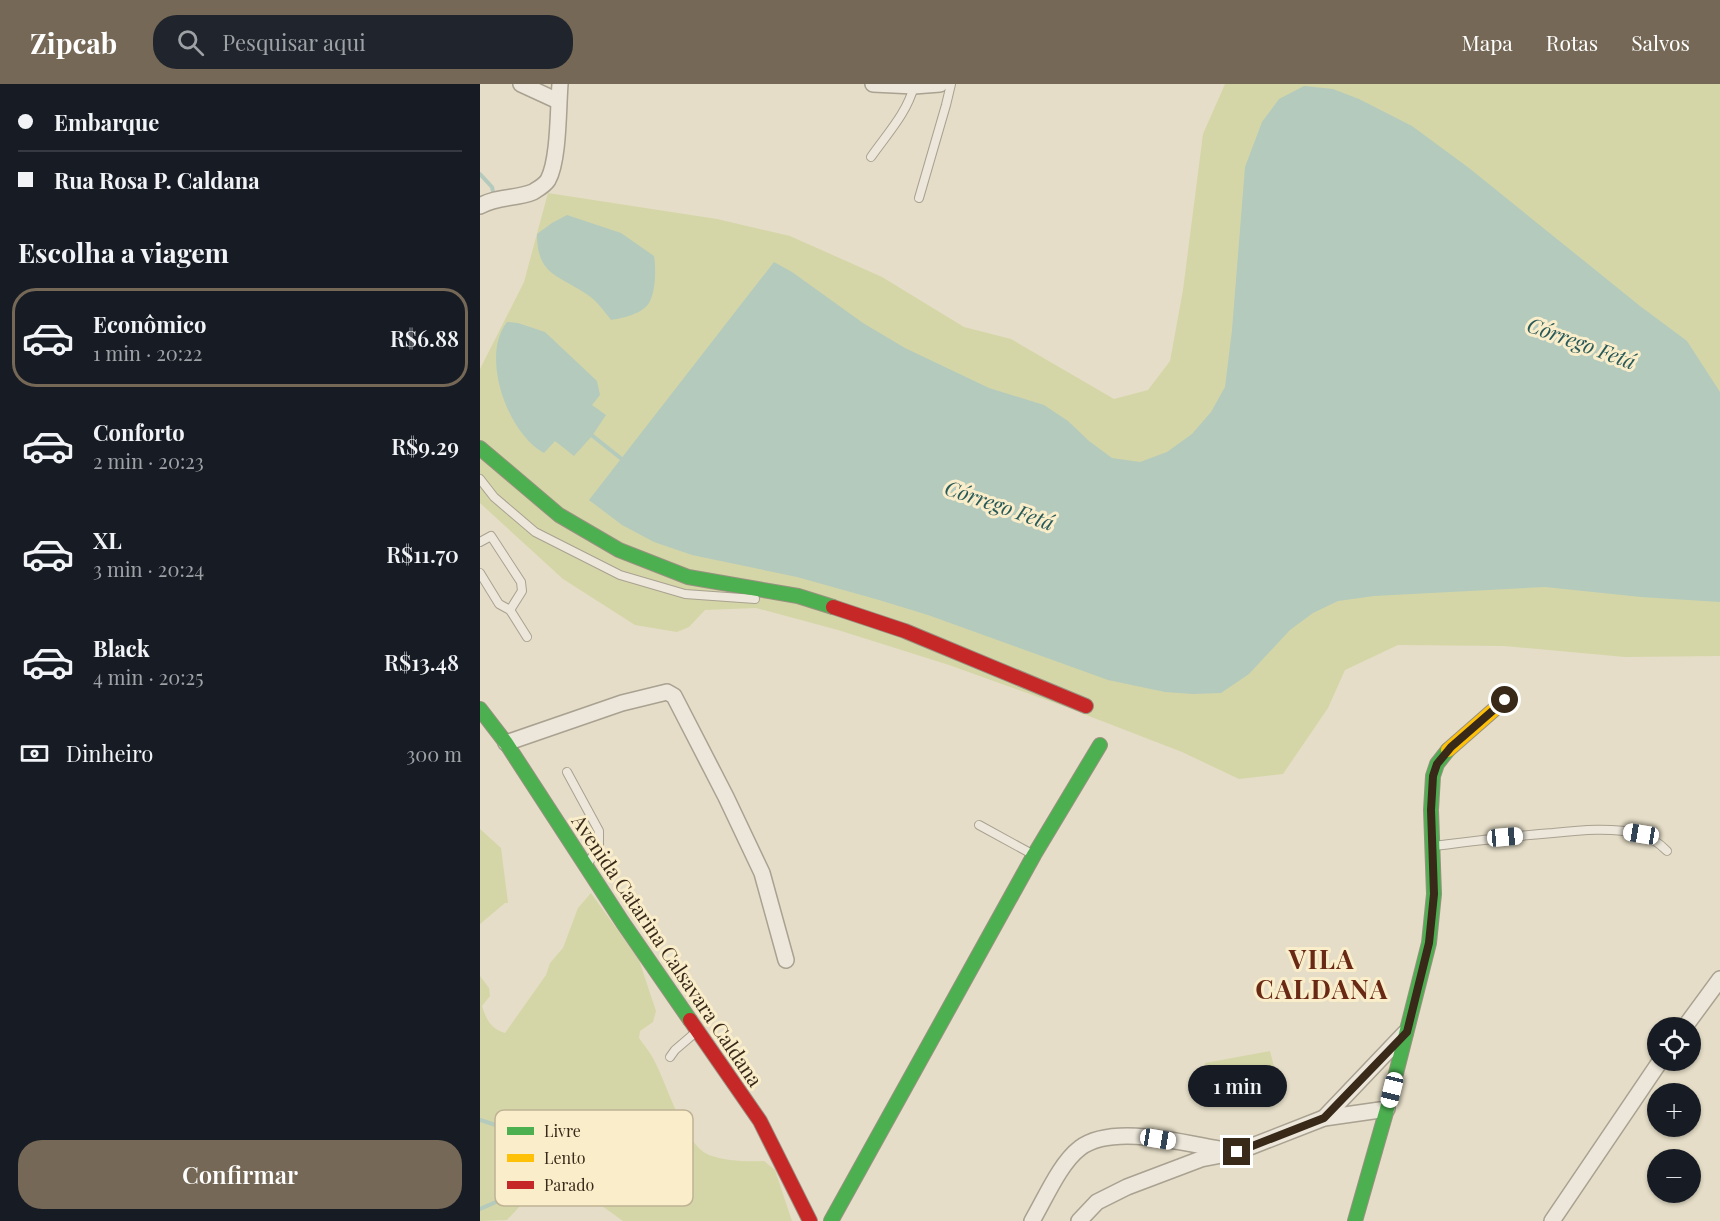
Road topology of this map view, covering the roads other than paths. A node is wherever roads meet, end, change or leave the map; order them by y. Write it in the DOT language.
graph roads {
  1 [pos="521,84"];
  2 [pos="560,84"];
  3 [pos="873,84"];
  4 [pos="940,84"];
  5 [pos="951,84"];
  6 [pos="914,86"];
  7 [pos="558,101"];
  8 [pos="871,157"];
  9 [pos="919,198"];
  10 [pos="480,206"];
  11 [pos="480,447"];
  12 [pos="480,479"];
  13 [pos="480,542"];
  14 [pos="480,573"];
  15 [pos="828,606"];
  16 [pos="510,610"];
  17 [pos="526,637"];
  18 [pos="1505,700"];
  19 [pos="1086,706"];
  20 [pos="480,709"];
  21 [pos="506,743"];
  22 [pos="1100,745"];
  23 [pos="567,772"];
  24 [pos="979,825"];
  25 [pos="1432,846"];
  26 [pos="1667,851"];
  27 [pos="1034,855"];
  28 [pos="586,866"];
  29 [pos="786,960"];
  30 [pos="1720,980"];
  31 [pos="1692,1017"];
  32 [pos="697,1031"];
  33 [pos="1407,1032"];
  34 [pos="670,1057"];
  35 [pos="1653,1071"];
  36 [pos="1387,1109"];
  37 [pos="1324,1118"];
  38 [pos="1237,1152"];
  39 [pos="810,1221"];
  40 [pos="831,1221"];
  41 [pos="1032,1221"];
  42 [pos="1079,1221"];
  43 [pos="1355,1221"];
  44 [pos="1551,1221"];
  1 -- 7 [label="street"];
  2 -- 7 [label="street"];
  3 -- 6 [label="street"];
  4 -- 6 [label="street"];
  5 -- 9 [label="lane"];
  6 -- 8 [label="lane"];
  7 -- 10 [label="street"];
  11 -- 15 [label="street"];
  12 -- 15 [label="lane"];
  13 -- 16 [label="lane"];
  14 -- 16 [label="lane"];
  15 -- 19 [label="street"];
  16 -- 17 [label="lane"];
  18 -- 25 [label="street"];
  20 -- 21 [label="street, Avenida Catarina Calsavara Caldana"];
  21 -- 28 [label="street, Avenida Catarina Calsavara Caldana"];
  21 -- 29 [label="street"];
  22 -- 27 [label="street"];
  23 -- 28 [label="lane"];
  24 -- 27 [label="lane"];
  25 -- 26 [label="lane"];
  25 -- 33 [label="street"];
  27 -- 40 [label="street"];
  28 -- 32 [label="street, Avenida Catarina Calsavara Caldana"];
  30 -- 31 [label="street"];
  32 -- 34 [label="lane"];
  32 -- 39 [label="street, Avenida Catarina Calsavara Caldana"];
  33 -- 36 [label="street"];
  33 -- 37 [label="street"];
  35 -- 44 [label="street"];
  36 -- 37 [label="street"];
  36 -- 43 [label="street"];
  37 -- 38 [label="street"];
  38 -- 41 [label="street"];
  38 -- 42 [label="street"];
}
